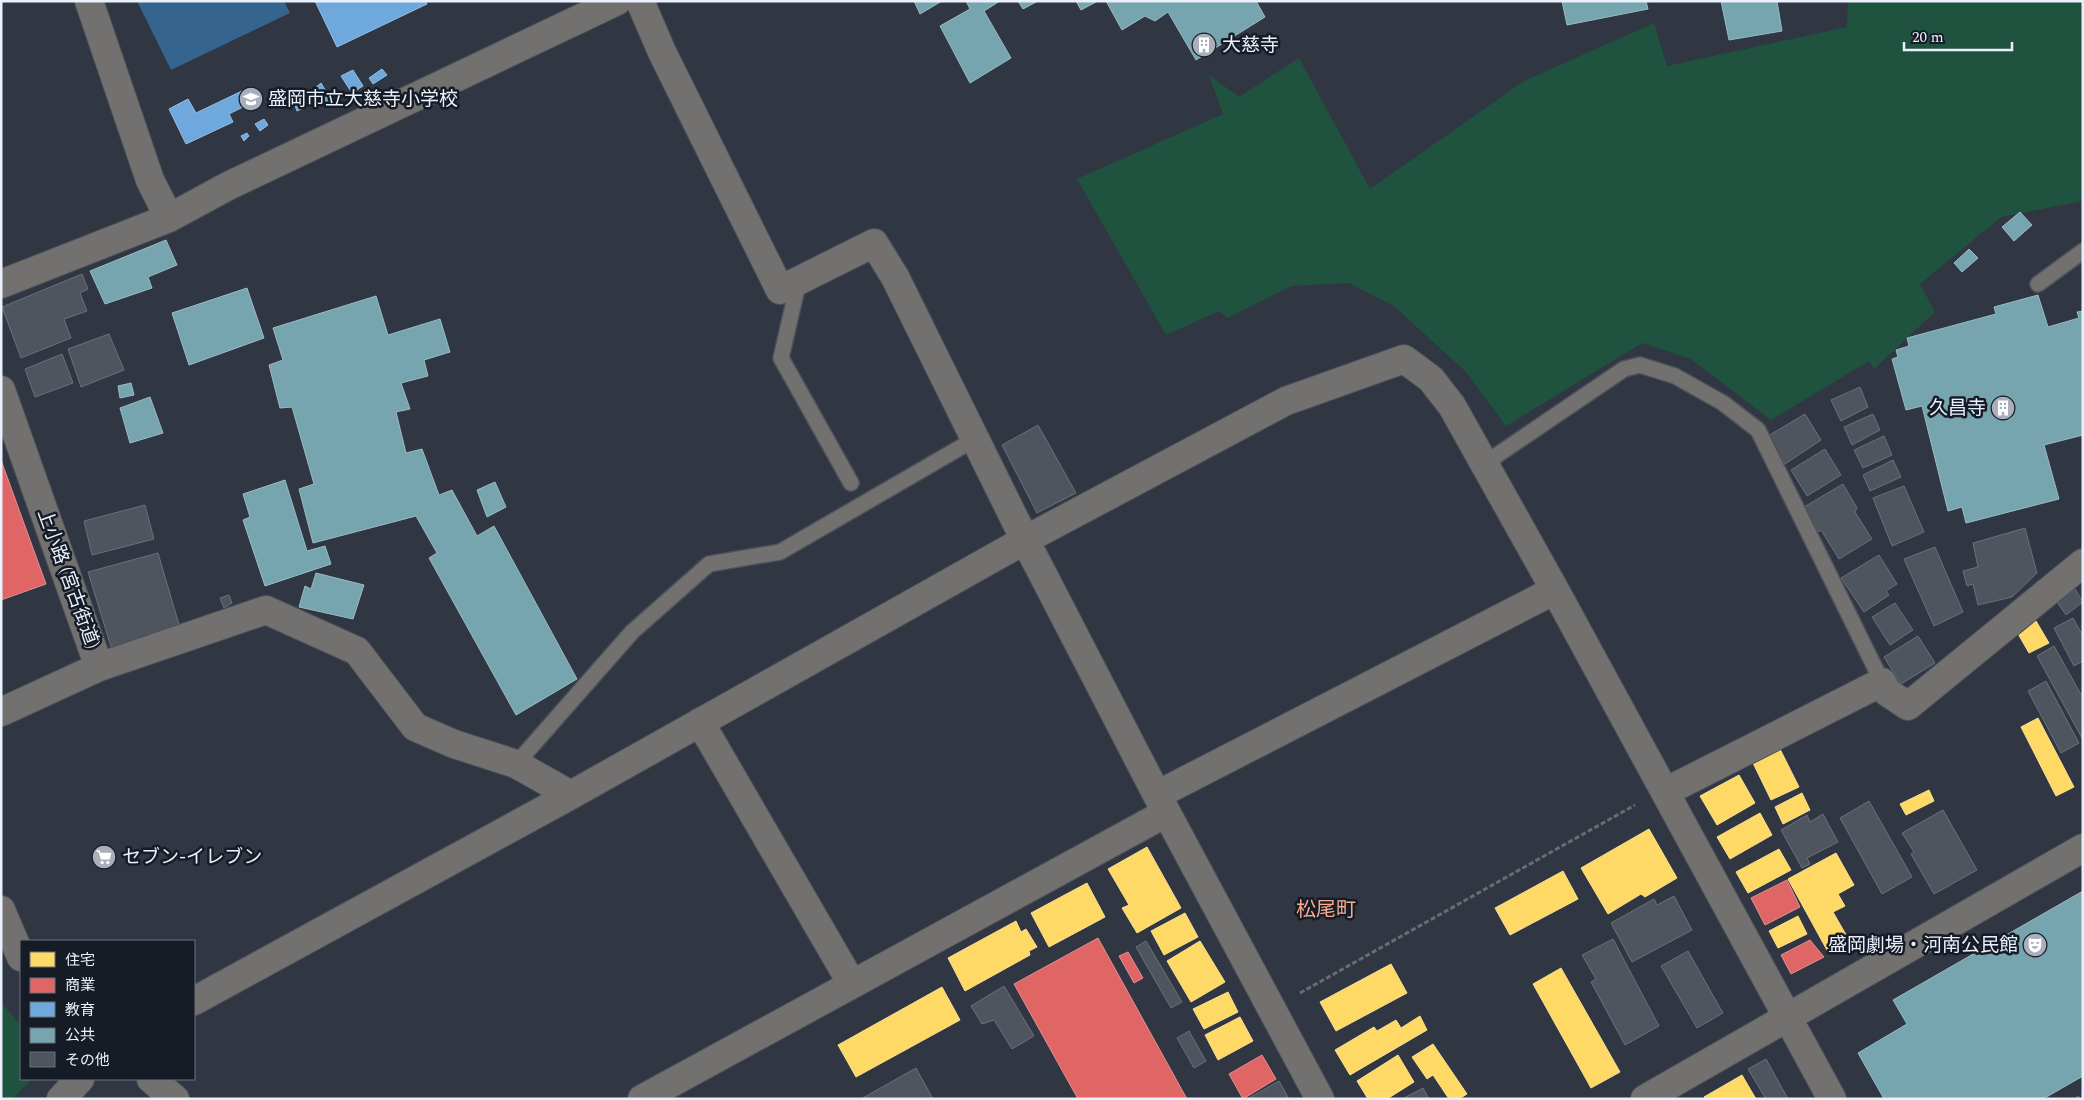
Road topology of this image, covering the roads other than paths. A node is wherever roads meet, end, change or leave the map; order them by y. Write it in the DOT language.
graph roads {
  1 [pos="89,1"];
  2 [pos="617,1"];
  3 [pos="640,1"];
  4 [pos="169,218"];
  5 [pos="2083,251"];
  6 [pos="799,280"];
  7 [pos="1,284"];
  8 [pos="2038,284"];
  9 [pos="1,390"];
  10 [pos="974,439"];
  11 [pos="1484,464"];
  12 [pos="851,483"];
  13 [pos="1025,540"];
  14 [pos="2083,564"];
  15 [pos="1555,590"];
  16 [pos="99,667"];
  17 [pos="1882,682"];
  18 [pos="1,712"];
  19 [pos="700,722"];
  20 [pos="516,764"];
  21 [pos="1664,790"];
  22 [pos="571,794"];
  23 [pos="1162,804"];
  24 [pos="2083,848"];
  25 [pos="1,910"];
  26 [pos="20,955"];
  27 [pos="852,984"];
  28 [pos="195,1000"];
  29 [pos="1788,1017"];
  30 [pos="79,1080"];
  31 [pos="152,1080"];
  32 [pos="61,1099"];
  33 [pos="175,1099"];
  34 [pos="642,1099"];
  35 [pos="1320,1099"];
  36 [pos="1645,1099"];
  37 [pos="1832,1099"];
  1 -- 4 [label="street"];
  2 -- 4 [label="street"];
  3 -- 6 [label="street"];
  4 -- 7 [label="street"];
  5 -- 8 [label="lane"];
  6 -- 10 [label="street"];
  6 -- 12 [label="lane"];
  9 -- 16 [label="street, 上小路 (宮古街道)"];
  10 -- 13 [label="street"];
  10 -- 20 [label="lane"];
  11 -- 13 [label="street"];
  11 -- 15 [label="street"];
  11 -- 17 [label="lane"];
  13 -- 19 [label="street"];
  13 -- 23 [label="street"];
  14 -- 17 [label="street"];
  15 -- 21 [label="street"];
  15 -- 23 [label="street"];
  16 -- 18 [label="street, 上小路 (宮古街道)"];
  16 -- 20 [label="street"];
  17 -- 21 [label="street"];
  19 -- 22 [label="street"];
  19 -- 27 [label="street"];
  20 -- 22 [label="street"];
  21 -- 29 [label="street"];
  22 -- 28 [label="street"];
  23 -- 27 [label="street"];
  23 -- 35 [label="street"];
  24 -- 29 [label="street"];
  25 -- 26 [label="street"];
  27 -- 34 [label="street"];
  29 -- 36 [label="street"];
  29 -- 37 [label="street"];
  30 -- 32 [label="street"];
  31 -- 33 [label="street"];
}
